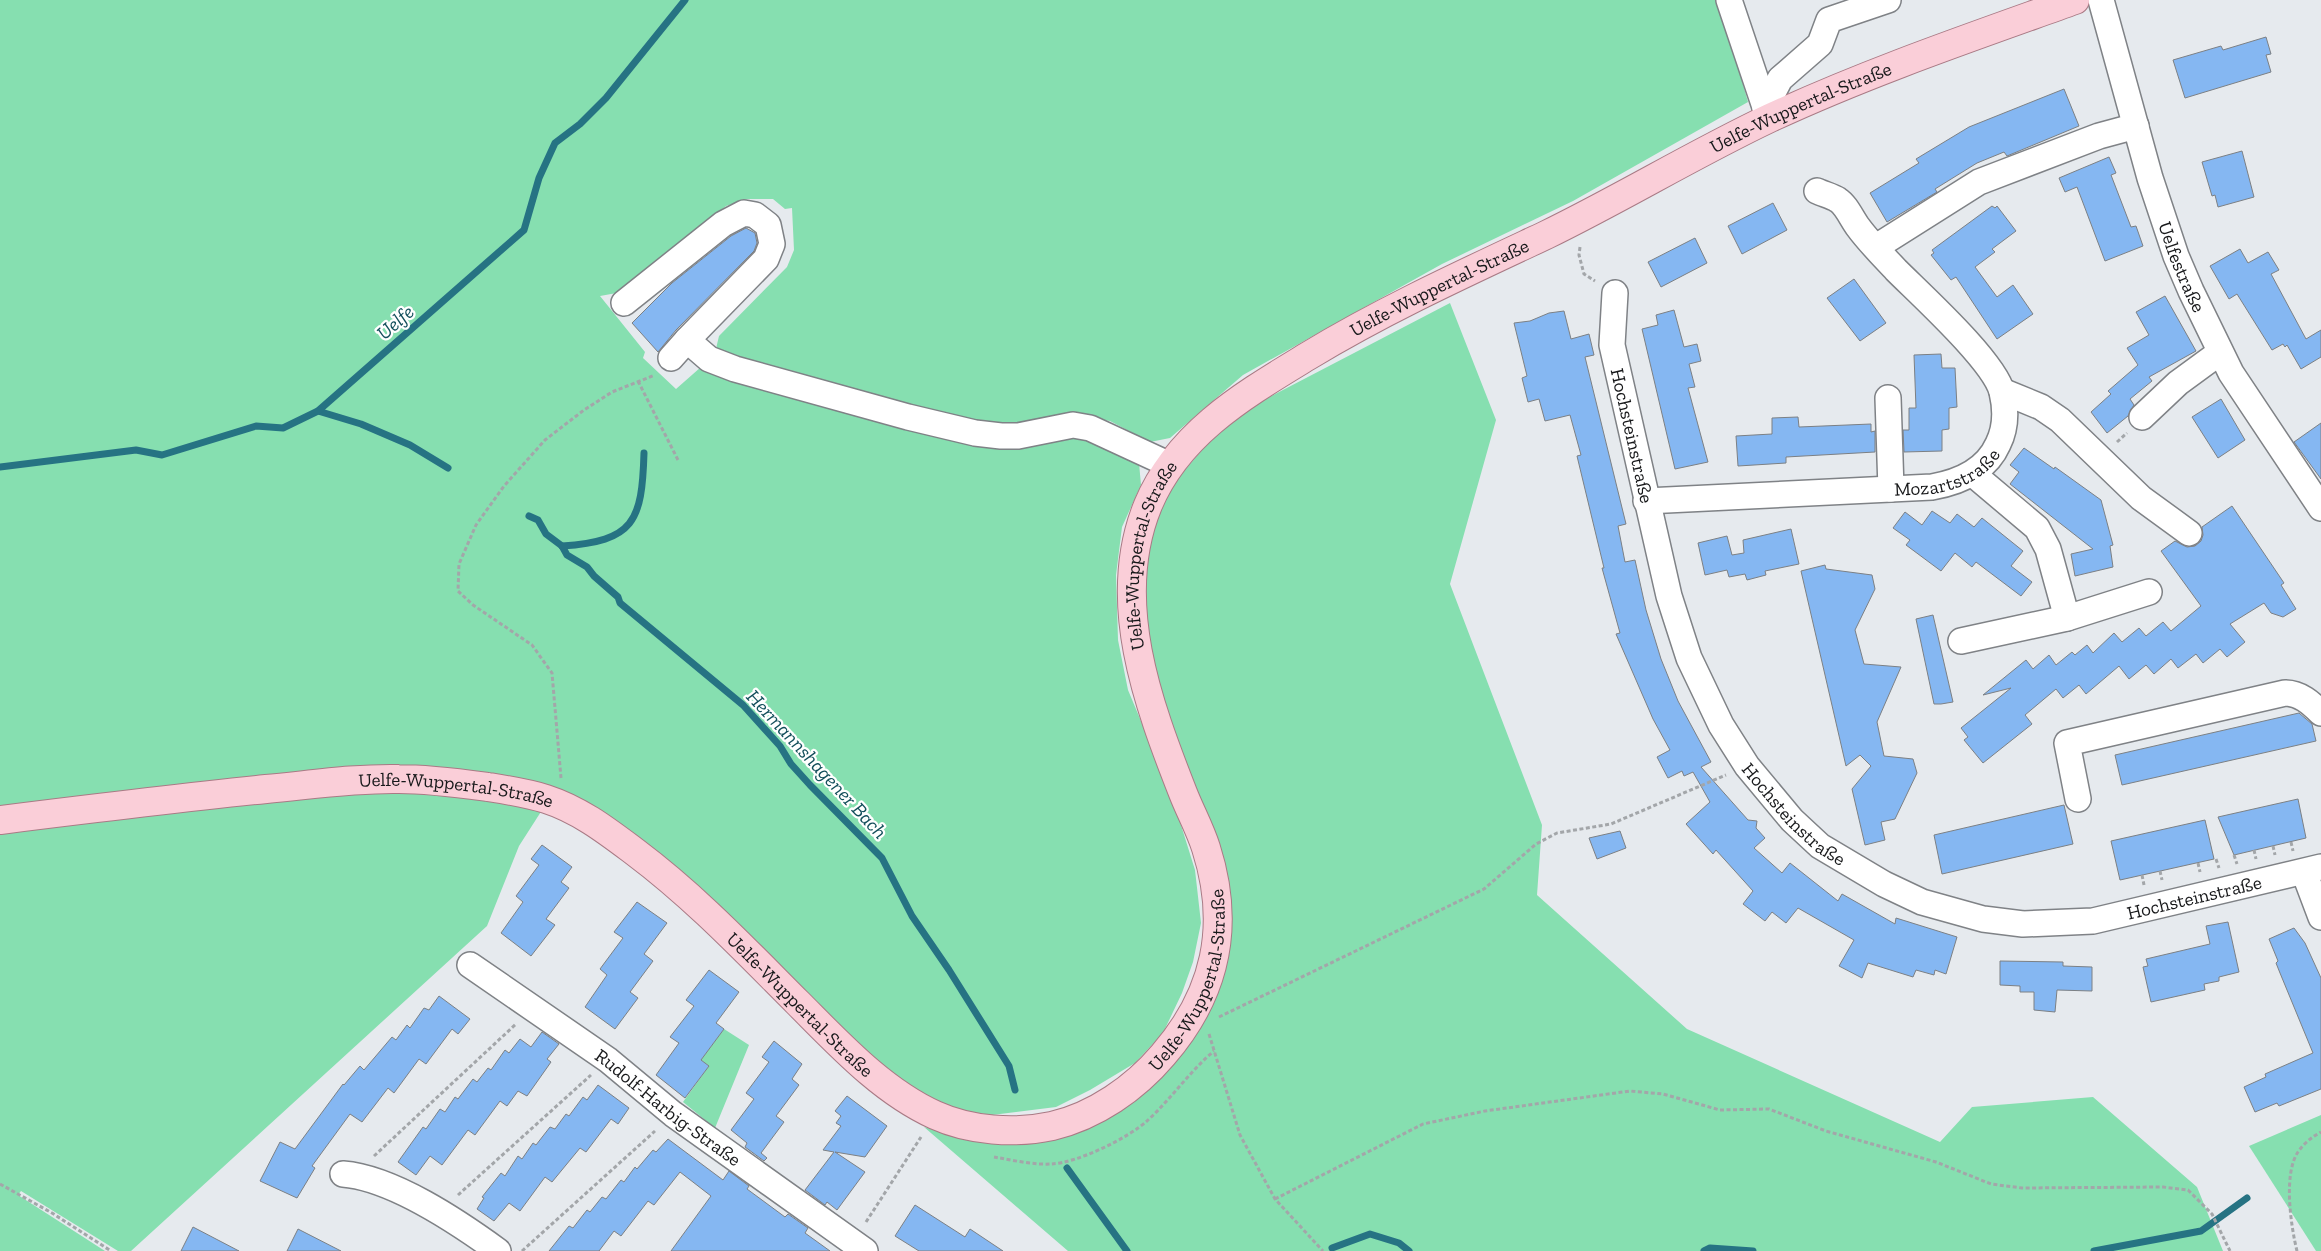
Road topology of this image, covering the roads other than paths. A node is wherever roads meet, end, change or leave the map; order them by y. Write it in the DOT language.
graph roads {
  1 [pos="1729,0"];
  2 [pos="1888,0"];
  3 [pos="2075,0"];
  4 [pos="2101,0"];
  5 [pos="1767,114"];
  6 [pos="2136,126"];
  7 [pos="1817,191"];
  8 [pos="1876,248"];
  9 [pos="1615,293"];
  10 [pos="624,303"];
  11 [pos="2220,353"];
  12 [pos="2002,391"];
  13 [pos="1888,398"];
  14 [pos="2142,417"];
  15 [pos="1170,465"];
  16 [pos="1973,474"];
  17 [pos="1891,489"];
  18 [pos="1646,501"];
  19 [pos="2321,508"];
  20 [pos="2189,533"];
  21 [pos="2149,592"];
  22 [pos="2067,618"];
  23 [pos="1961,641"];
  24 [pos="2321,713"];
  25 [pos="2078,799"];
  26 [pos="0,820"];
  27 [pos="2313,870"];
  28 [pos="2321,917"];
  29 [pos="470,965"];
  30 [pos="348,1174"];
  31 [pos="498,1251"];
  32 [pos="865,1251"];
  1 -- 5 [label="street"];
  2 -- 5 [label="street"];
  3 -- 5 [label="main road, Uelfe-Wuppertal-Straße"];
  4 -- 6 [label="street, Uelfestraße"];
  5 -- 15 [label="main road, Uelfe-Wuppertal-Straße"];
  6 -- 8 [label="street"];
  6 -- 11 [label="street, Uelfestraße"];
  7 -- 8 [label="street, Mozartstraße"];
  8 -- 12 [label="street, Mozartstraße"];
  9 -- 18 [label="street, Hochsteinstraße"];
  10 -- 15 [label="street"];
  11 -- 14 [label="street"];
  11 -- 19 [label="street, Uelfestraße"];
  12 -- 16 [label="street, Mozartstraße"];
  12 -- 20 [label="street"];
  13 -- 17 [label="street"];
  15 -- 26 [label="main road, Uelfe-Wuppertal-Straße"];
  16 -- 17 [label="street, Mozartstraße"];
  16 -- 22 [label="street"];
  17 -- 18 [label="street, Mozartstraße"];
  18 -- 27 [label="street, Hochsteinstraße"];
  21 -- 22 [label="street"];
  22 -- 23 [label="street"];
  24 -- 25 [label="street"];
  27 -- 28 [label="street"];
  29 -- 32 [label="street, Rudolf-Harbig-Straße"];
  30 -- 31 [label="street"];
}
